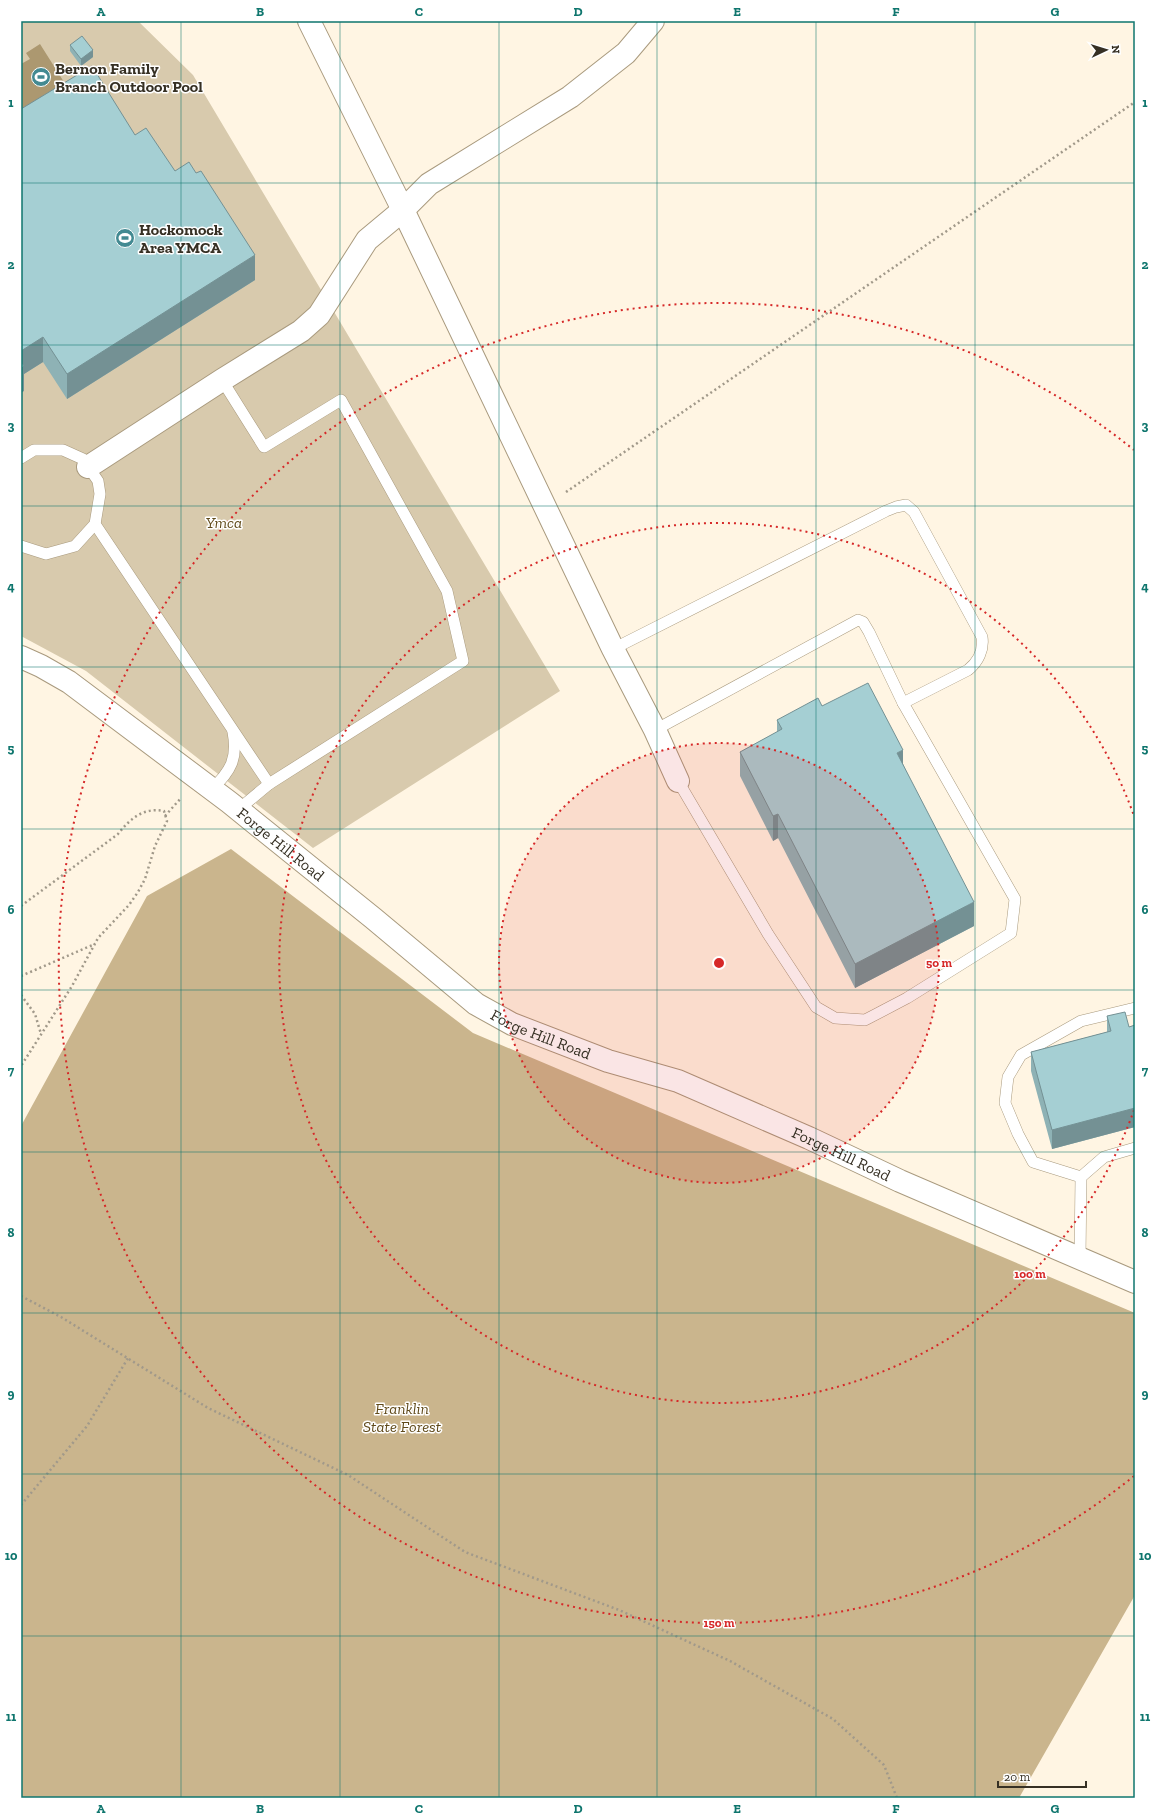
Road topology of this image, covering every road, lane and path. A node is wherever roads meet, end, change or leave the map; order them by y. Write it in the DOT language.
graph roads {
  1 [pos="309,21"];
  2 [pos="653,21"];
  3 [pos="1135,102"];
  4 [pos="403,210"];
  5 [pos="222,380"];
  6 [pos="21,458"];
  7 [pos="88,467"];
  8 [pos="545,507"];
  9 [pos="95,524"];
  10 [pos="21,546"];
  11 [pos="613,649"];
  12 [pos="21,657"];
  13 [pos="903,703"];
  14 [pos="233,730"];
  15 [pos="655,730"];
  16 [pos="678,781"];
  17 [pos="269,784"];
  18 [pos="212,789"];
  19 [pos="239,809"];
  20 [pos="21,906"];
  21 [pos="96,943"];
  22 [pos="21,976"];
  23 [pos="21,995"];
  24 [pos="1135,1008"];
  25 [pos="42,1035"];
  26 [pos="21,1066"];
  27 [pos="1135,1148"];
  28 [pos="1082,1177"];
  29 [pos="1080,1258"];
  30 [pos="1135,1282"];
  31 [pos="21,1296"];
  32 [pos="128,1358"];
  33 [pos="21,1505"];
  34 [pos="897,1798"];
  1 -- 4 [label="street"];
  2 -- 4 [label="street"];
  3 -- 8 [label="path"];
  4 -- 5 [label="street"];
  4 -- 8 [label="street"];
  5 -- 7 [label="street"];
  5 -- 17 [label="lane"];
  6 -- 7 [label="lane"];
  7 -- 9 [label="lane"];
  8 -- 11 [label="street"];
  9 -- 10 [label="lane"];
  9 -- 14 [label="lane"];
  11 -- 13 [label="lane"];
  11 -- 15 [label="street"];
  12 -- 18 [label="street, Forge Hill Road"];
  13 -- 15 [label="lane"];
  13 -- 16 [label="lane"];
  14 -- 17 [label="lane"];
  14 -- 18 [label="lane"];
  15 -- 16 [label="street"];
  17 -- 19 [label="lane"];
  18 -- 19 [label="street, Forge Hill Road"];
  19 -- 29 [label="street, Forge Hill Road"];
  20 -- 21 [label="path"];
  21 -- 22 [label="path"];
  21 -- 25 [label="path"];
  23 -- 25 [label="path"];
  24 -- 28 [label="lane"];
  25 -- 26 [label="path"];
  27 -- 28 [label="lane"];
  28 -- 29 [label="lane"];
  29 -- 30 [label="street, Forge Hill Road"];
  31 -- 32 [label="path"];
  32 -- 33 [label="path"];
  32 -- 34 [label="path"];
}
